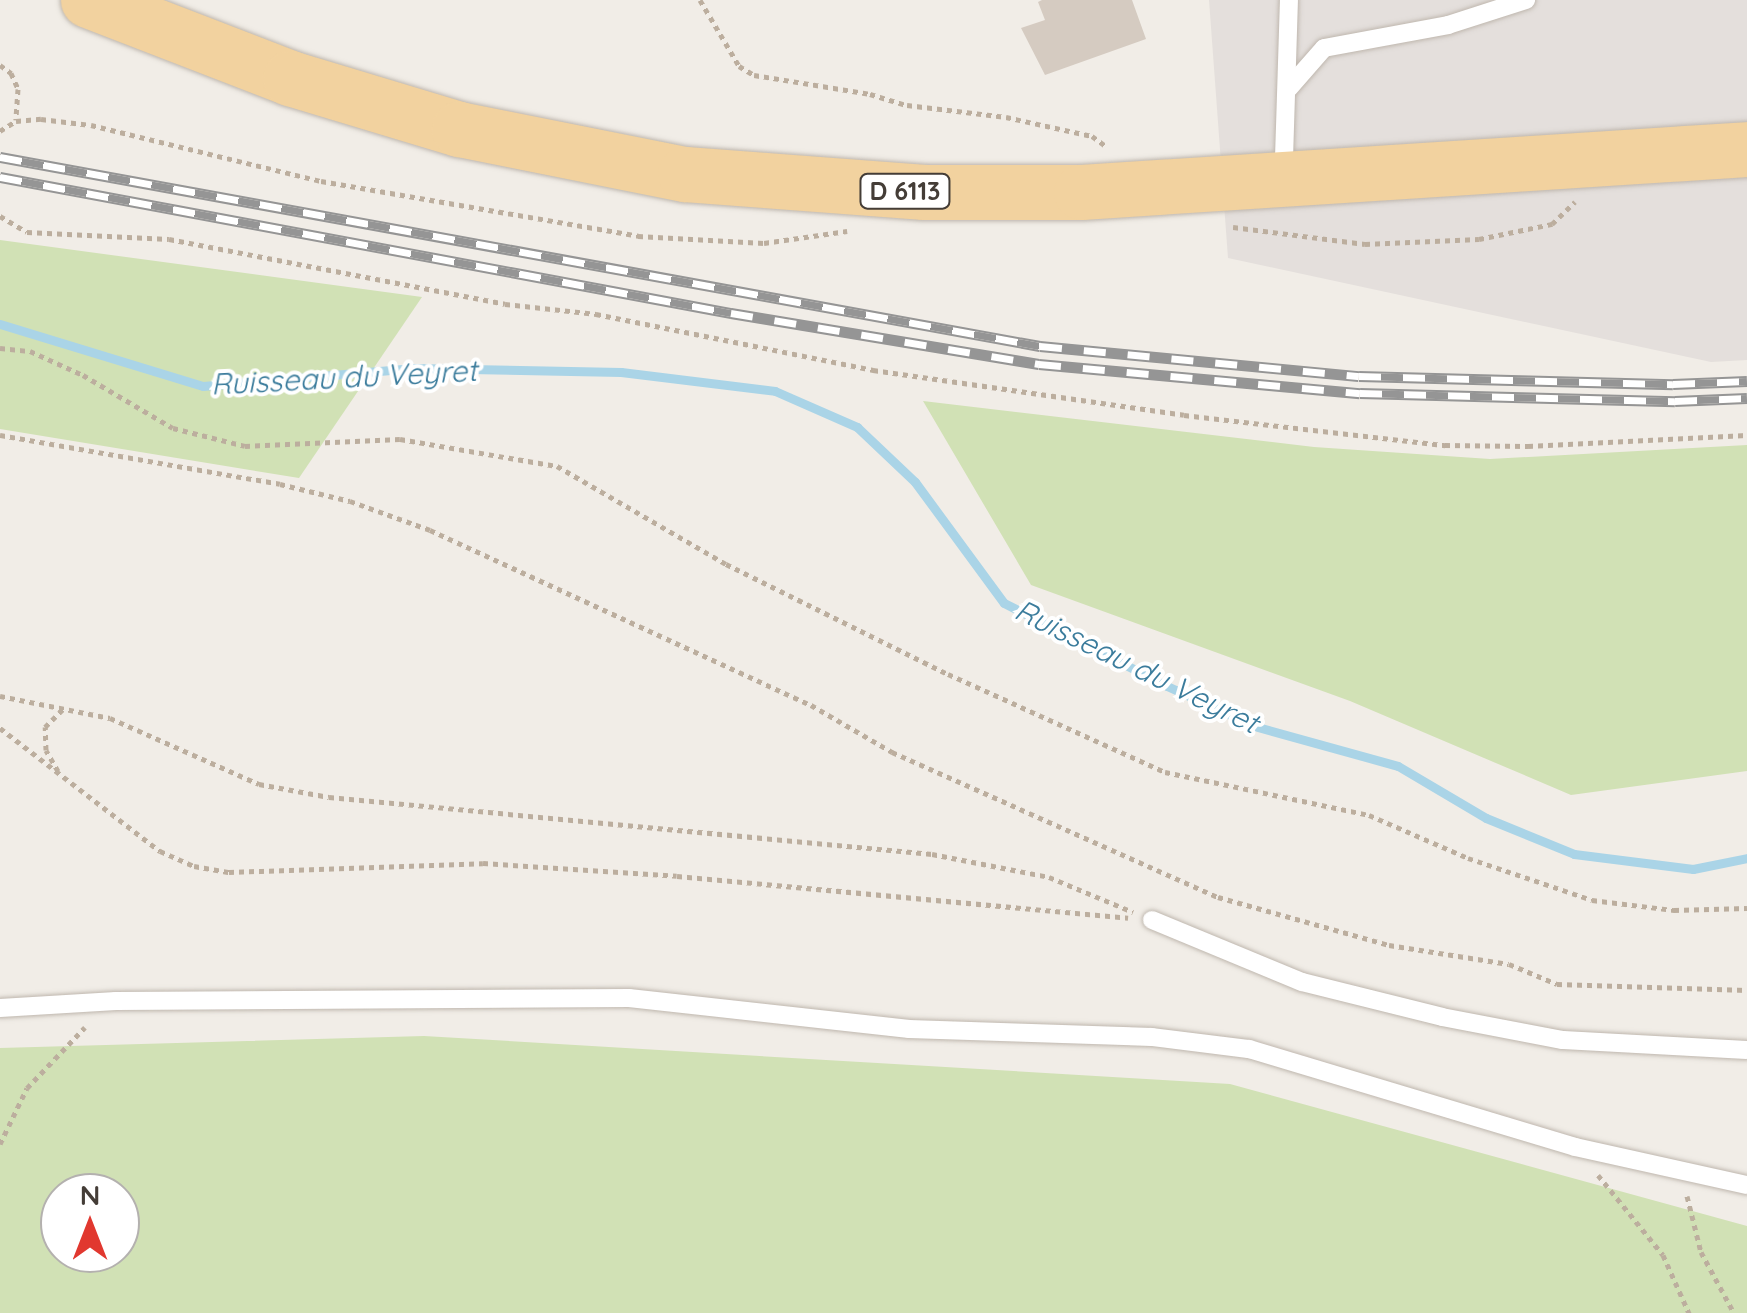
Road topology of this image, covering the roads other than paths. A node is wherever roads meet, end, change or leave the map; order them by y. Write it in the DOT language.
graph roads {
  1 [pos="88,0"];
  2 [pos="152,0"];
  3 [pos="1289,0"];
  4 [pos="1526,0"];
  5 [pos="1289,88"];
  6 [pos="1747,127"];
  7 [pos="1747,149"];
  8 [pos="1284,158"];
  9 [pos="1747,164"];
  10 [pos="1401,174"];
  11 [pos="1152,920"];
  12 [pos="0,1008"];
  13 [pos="1747,1050"];
  14 [pos="1747,1185"];
  1 -- 10 [label="main road, D 6113"];
  2 -- 8 [label="main road, D 6113"];
  3 -- 5 [label="lane"];
  4 -- 5 [label="lane"];
  5 -- 8 [label="lane"];
  6 -- 8 [label="main road, D 6113"];
  7 -- 10 [label="main road, D 6113"];
  9 -- 10 [label="lane"];
  11 -- 13 [label="lane"];
  12 -- 14 [label="lane"];
}
